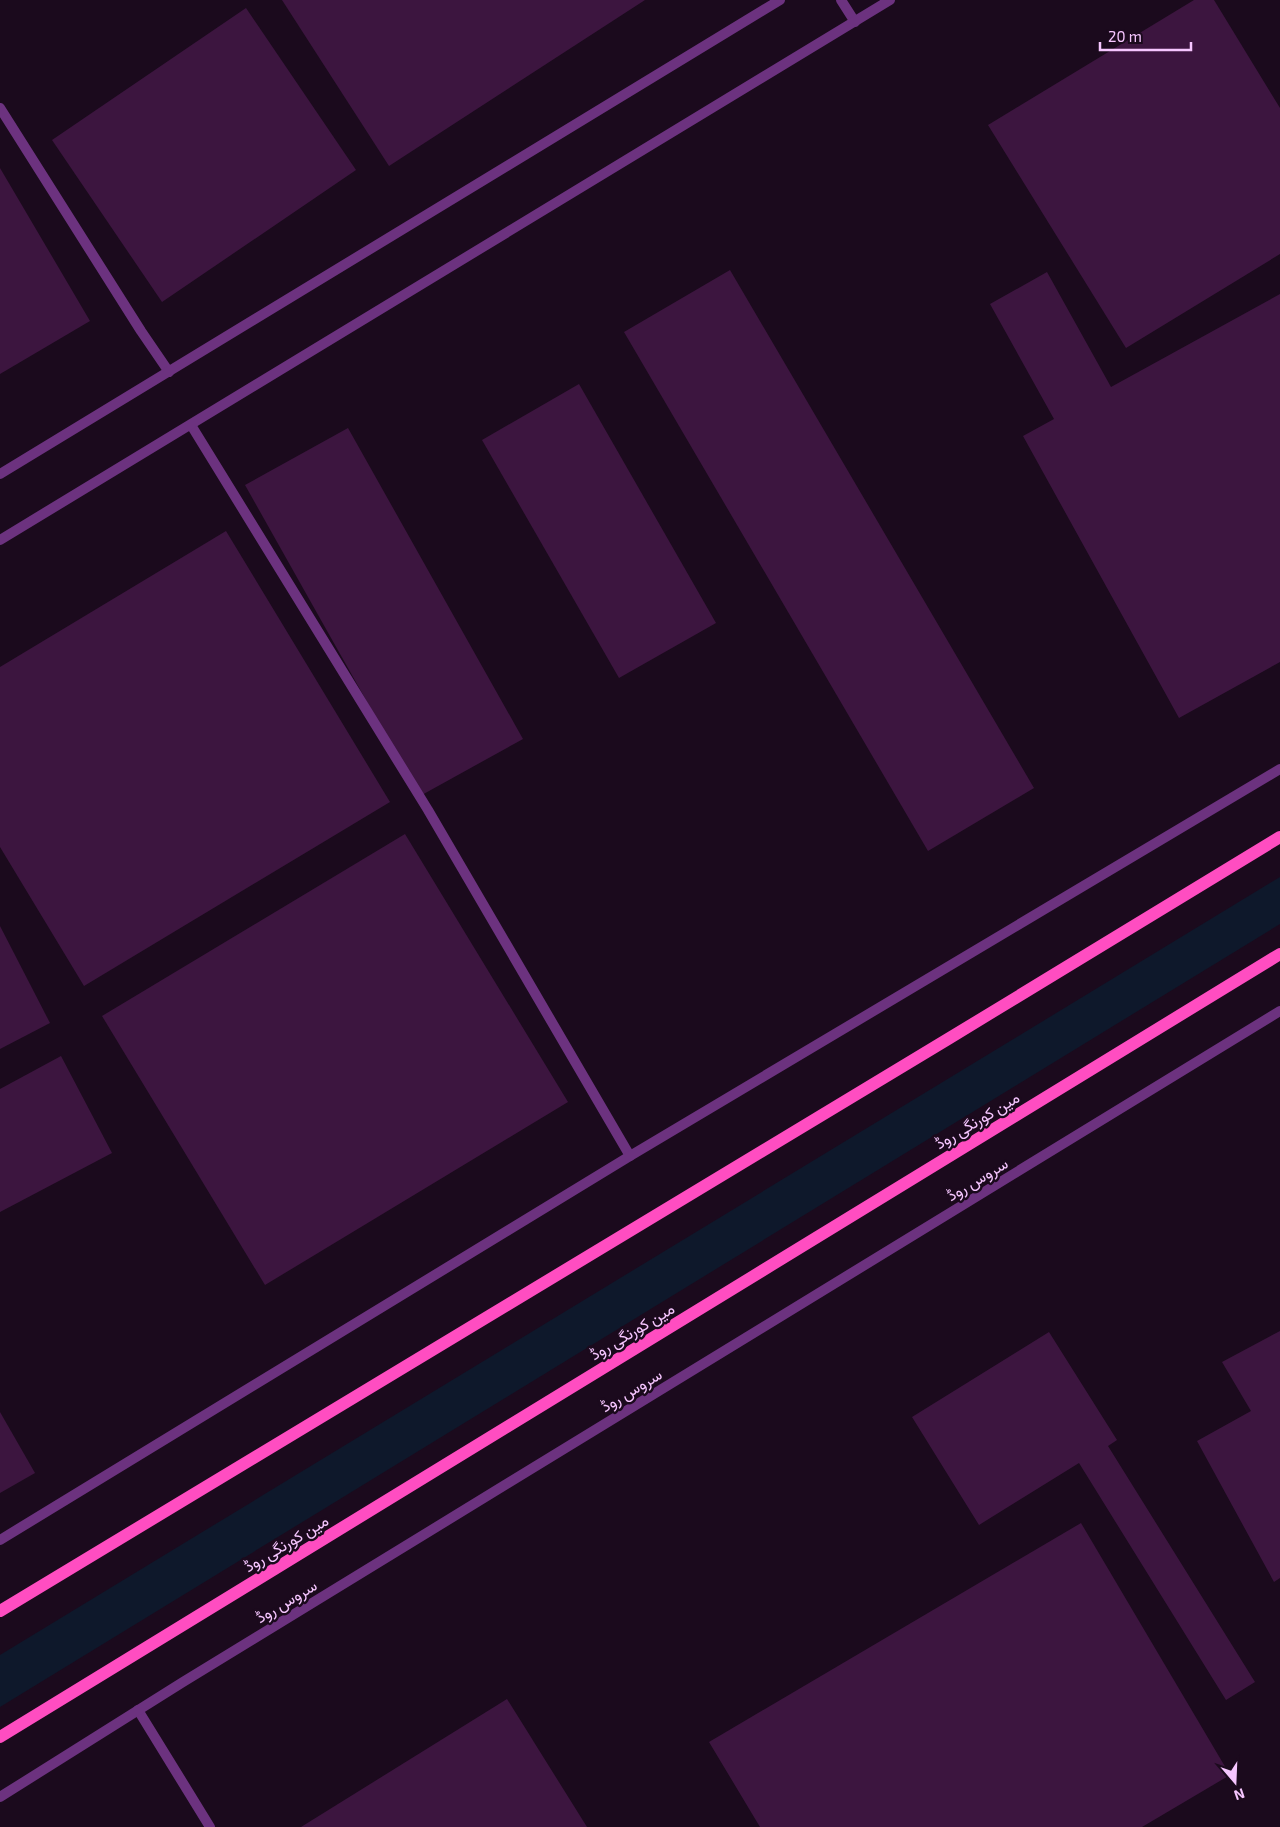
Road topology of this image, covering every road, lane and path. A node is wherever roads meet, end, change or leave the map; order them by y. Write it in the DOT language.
graph roads {
  1 [pos="780,0"];
  2 [pos="841,0"];
  3 [pos="890,0"];
  4 [pos="854,22"];
  5 [pos="0,108"];
  6 [pos="169,372"];
  7 [pos="191,425"];
  8 [pos="0,474"];
  9 [pos="0,540"];
  10 [pos="1280,769"];
  11 [pos="1280,837"];
  12 [pos="1280,954"];
  13 [pos="1280,1011"];
  14 [pos="630,1156"];
  15 [pos="0,1540"];
  16 [pos="0,1611"];
  17 [pos="138,1710"];
  18 [pos="0,1737"];
  19 [pos="0,1797"];
  20 [pos="210,1827"];
  1 -- 6 [label="street"];
  2 -- 4 [label="street"];
  3 -- 4 [label="street"];
  4 -- 7 [label="street"];
  5 -- 6 [label="street"];
  6 -- 8 [label="street"];
  7 -- 9 [label="street"];
  7 -- 14 [label="street"];
  10 -- 14 [label="street"];
  11 -- 16 [label="main road"];
  12 -- 18 [label="main road, مین کورنگی روڈ"];
  13 -- 17 [label="street, سروس روڈ"];
  14 -- 15 [label="street"];
  17 -- 19 [label="street, سروس روڈ"];
  17 -- 20 [label="street"];
}
